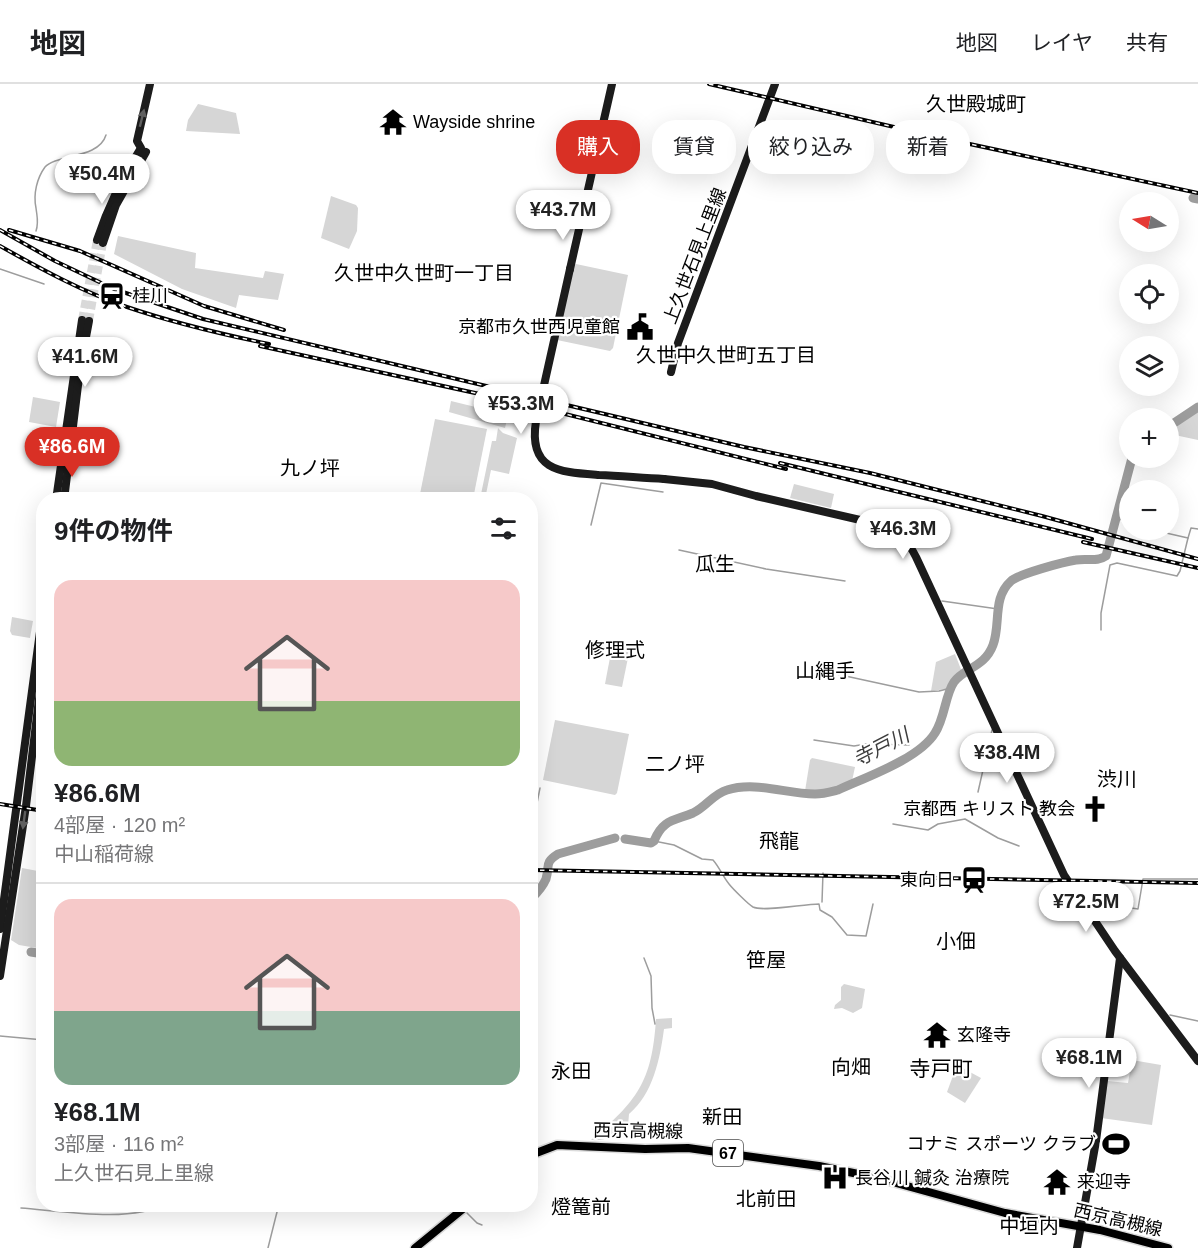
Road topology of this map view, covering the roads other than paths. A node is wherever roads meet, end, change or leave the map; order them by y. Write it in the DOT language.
graph roads {
  1 [pos="612,84"];
  2 [pos="775,84"];
  3 [pos="150,85"];
  4 [pos="146,152"];
  5 [pos="671,372"];
  6 [pos="57,492"];
  7 [pos="65,492"];
  8 [pos="909,529"];
  9 [pos="904,539"];
  10 [pos="36,661"];
  11 [pos="36,724"];
  12 [pos="0,929"];
  13 [pos="1120,958"];
  14 [pos="0,976"];
  15 [pos="1198,1060"];
  16 [pos="538,1152"];
  17 [pos="459,1212"];
  18 [pos="1081,1227"];
  19 [pos="415,1248"];
  20 [pos="1077,1248"];
  21 [pos="1168,1248"];
  1 -- 9 [label="main road, bridge"];
  2 -- 5 [label="main road, 上久世石見上里線"];
  4 -- 3 [label="main road, one-way"];
  6 -- 7 [label="main road"];
  8 -- 9 [label="main road"];
  9 -- 13 [label="main road"];
  10 -- 12 [label="main road"];
  11 -- 14 [label="main road, one-way"];
  13 -- 15 [label="main road"];
  13 -- 18 [label="main road"];
  16 -- 18 [label="main road, 西京高槻線 / 67"];
  17 -- 19 [label="main road"];
  18 -- 20 [label="main road"];
  18 -- 21 [label="main road, 西京高槻線 / 67"];
}
